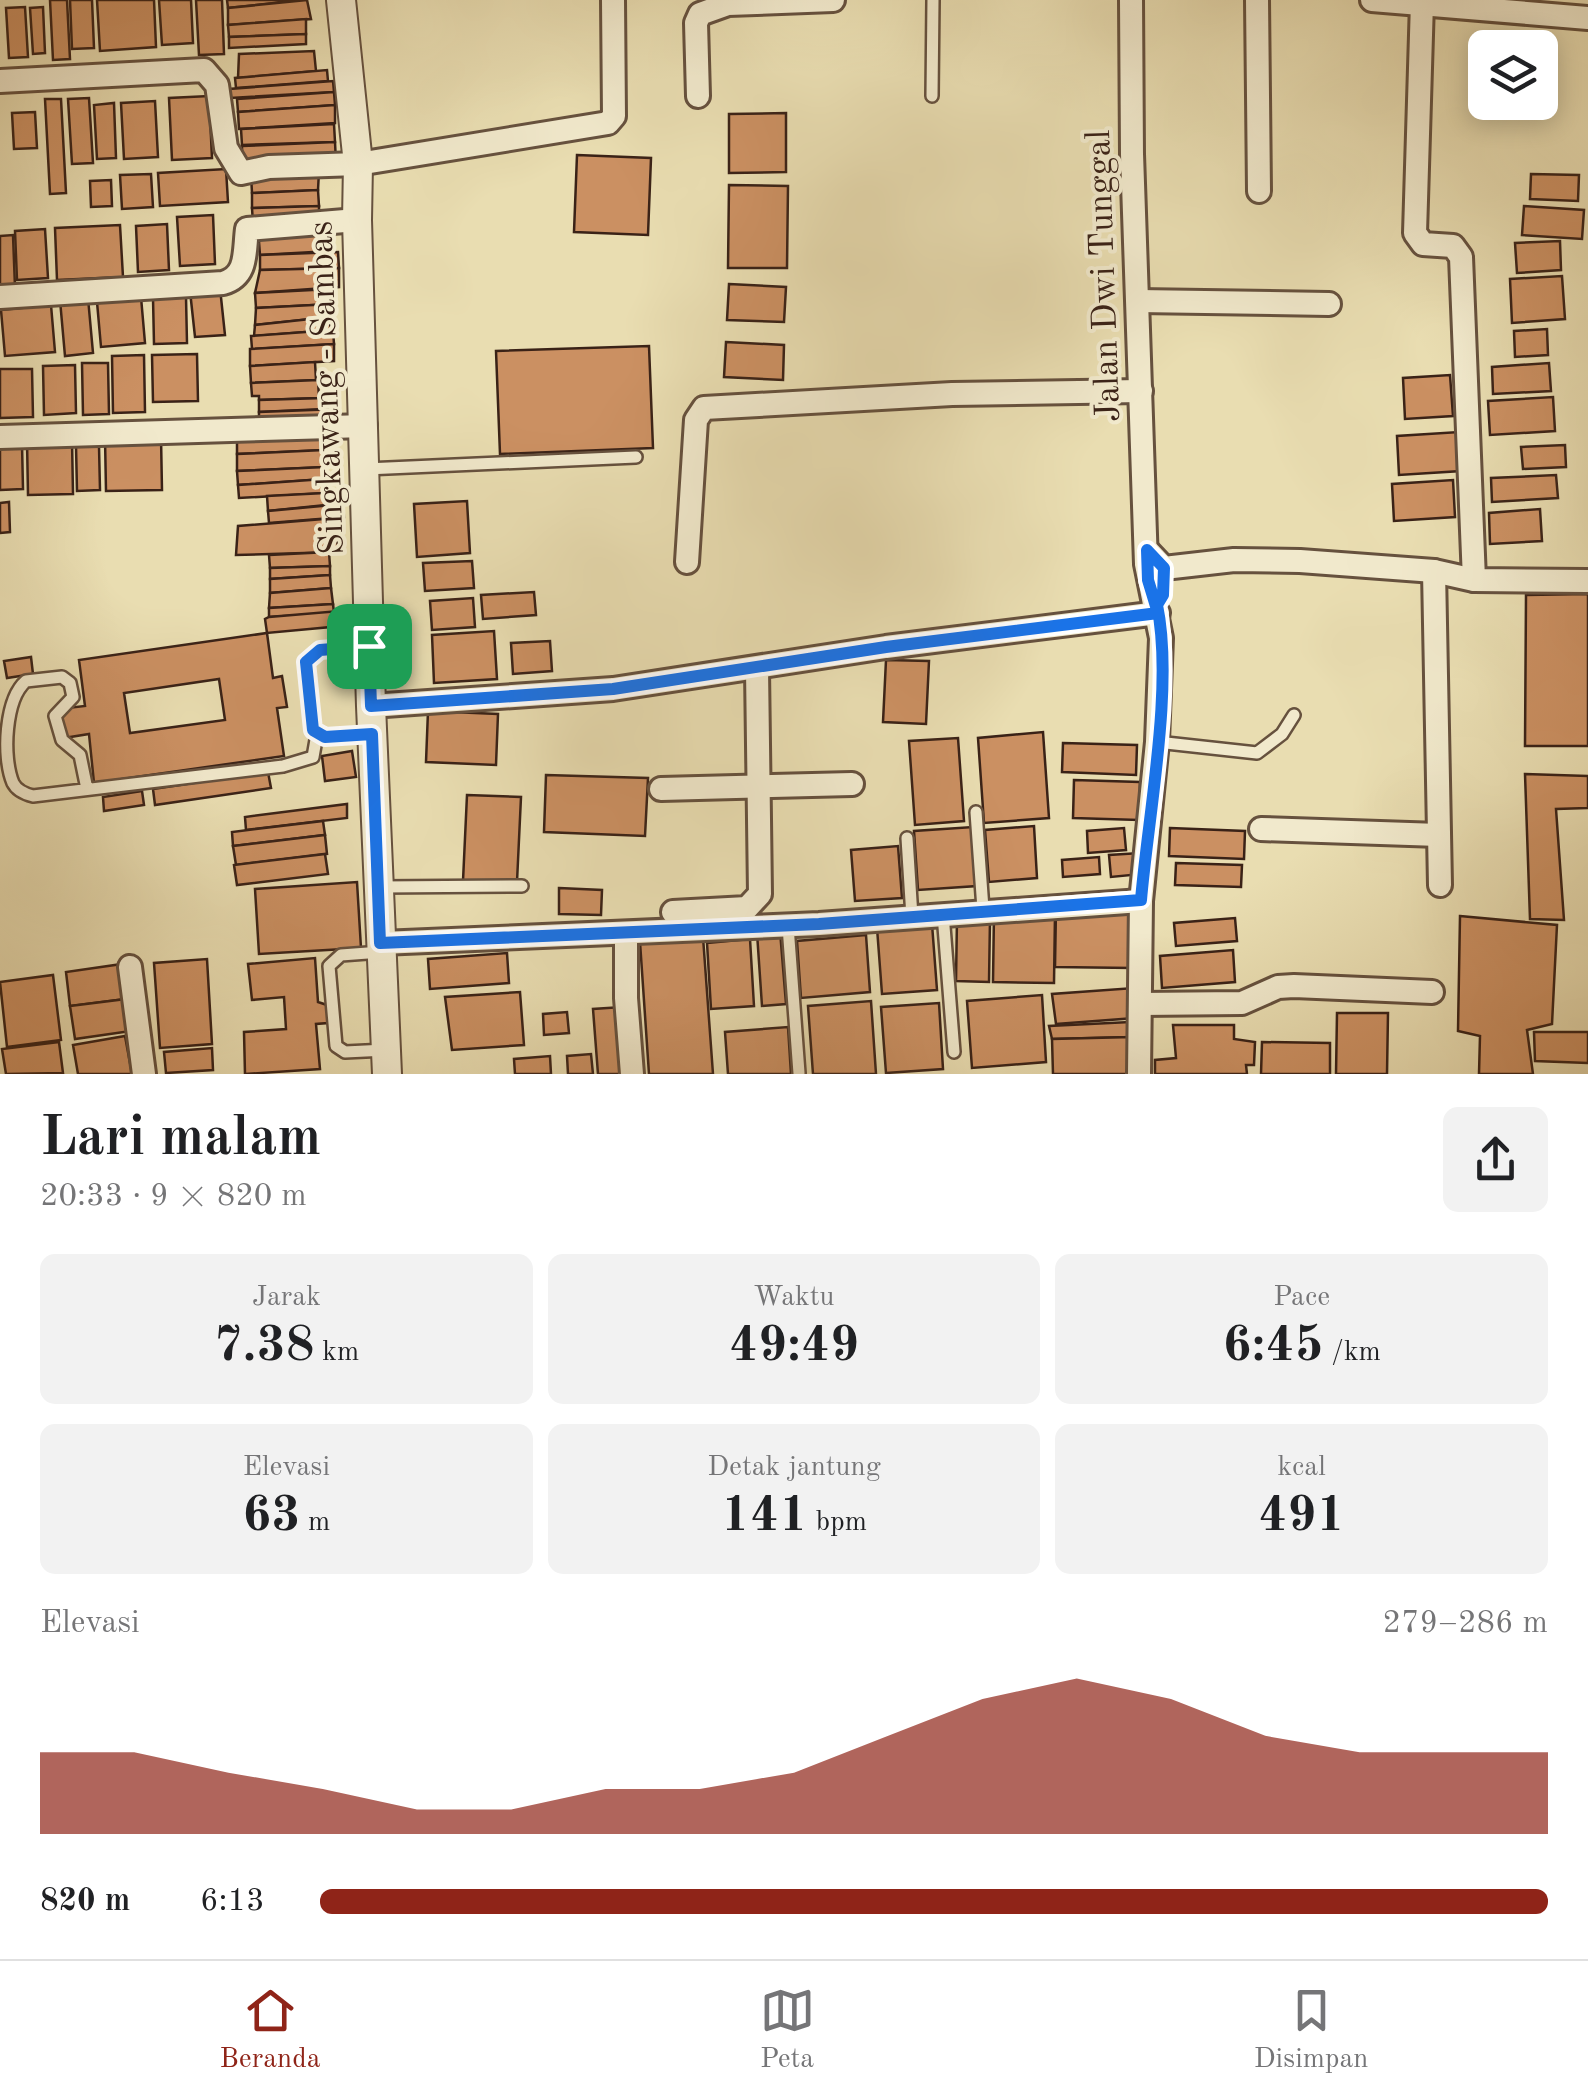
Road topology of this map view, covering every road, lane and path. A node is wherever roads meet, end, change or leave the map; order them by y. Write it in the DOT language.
graph roads {
  1 [pos="342,0"];
  2 [pos="613,0"];
  3 [pos="833,0"];
  4 [pos="934,0"];
  5 [pos="1131,0"];
  6 [pos="1257,0"];
  7 [pos="1372,0"];
  8 [pos="1422,2"];
  9 [pos="1551,8"];
  10 [pos="1588,18"];
  11 [pos="0,82"];
  12 [pos="698,96"];
  13 [pos="932,96"];
  14 [pos="358,164"];
  15 [pos="1259,191"];
  16 [pos="357,220"];
  17 [pos="0,297"];
  18 [pos="1138,301"];
  19 [pos="1329,304"];
  20 [pos="1140,391"];
  21 [pos="365,426"];
  22 [pos="0,438"];
  23 [pos="636,457"];
  24 [pos="364,470"];
  25 [pos="1147,550"];
  26 [pos="687,562"];
  27 [pos="1164,568"];
  28 [pos="1434,570"];
  29 [pos="1474,580"];
  30 [pos="1588,581"];
  31 [pos="1158,609"];
  32 [pos="369,646"];
  33 [pos="757,669"];
  34 [pos="1294,714"];
  35 [pos="372,720"];
  36 [pos="317,734"];
  37 [pos="1157,742"];
  38 [pos="756,784"];
  39 [pos="852,784"];
  40 [pos="87,789"];
  41 [pos="660,789"];
  42 [pos="976,812"];
  43 [pos="1260,829"];
  44 [pos="1439,835"];
  45 [pos="908,838"];
  46 [pos="1440,885"];
  47 [pos="522,886"];
  48 [pos="378,887"];
  49 [pos="1141,900"];
  50 [pos="983,910"];
  51 [pos="673,912"];
  52 [pos="943,914"];
  53 [pos="912,917"];
  54 [pos="788,926"];
  55 [pos="626,933"];
  56 [pos="381,947"];
  57 [pos="130,967"];
  58 [pos="1432,992"];
  59 [pos="1140,1004"];
  60 [pos="954,1052"];
  61 [pos="387,1062"];
  62 [pos="799,1073"];
  63 [pos="144,1074"];
  64 [pos="632,1074"];
  65 [pos="1139,1074"];
  1 -- 14 [label="street, Singkawang - Sambas"];
  2 -- 14 [label="street"];
  3 -- 12 [label="street"];
  4 -- 13 [label="lane"];
  5 -- 18 [label="street, Jalan Dwi Tunggal"];
  6 -- 15 [label="street"];
  7 -- 8 [label="street"];
  8 -- 9 [label="street"];
  8 -- 29 [label="street"];
  9 -- 10 [label="street"];
  11 -- 14 [label="street"];
  14 -- 16 [label="street, Singkawang - Sambas"];
  16 -- 17 [label="street"];
  16 -- 21 [label="street, Singkawang - Sambas"];
  18 -- 19 [label="street"];
  18 -- 20 [label="street, Jalan Dwi Tunggal"];
  20 -- 25 [label="street, Jalan Dwi Tunggal"];
  20 -- 26 [label="street"];
  21 -- 22 [label="street"];
  21 -- 24 [label="street, Singkawang - Sambas"];
  23 -- 24 [label="lane"];
  24 -- 32 [label="street, Singkawang - Sambas"];
  25 -- 27 [label="street"];
  25 -- 31 [label="street, Jalan Dwi Tunggal"];
  27 -- 28 [label="street"];
  27 -- 31 [label="street"];
  28 -- 29 [label="street"];
  28 -- 44 [label="street"];
  29 -- 30 [label="street"];
  31 -- 33 [label="street"];
  31 -- 37 [label="street, Jalan Dwi Tunggal"];
  32 -- 35 [label="street, Singkawang - Sambas"];
  32 -- 36 [label="lane"];
  33 -- 35 [label="street"];
  33 -- 38 [label="street"];
  34 -- 37 [label="lane"];
  35 -- 36 [label="lane"];
  35 -- 48 [label="street, Singkawang - Sambas"];
  36 -- 40 [label="lane"];
  37 -- 49 [label="street, Jalan Dwi Tunggal"];
  38 -- 39 [label="street"];
  38 -- 41 [label="street"];
  38 -- 51 [label="street"];
  40 -- 40 [label="lane"];
  42 -- 50 [label="lane"];
  43 -- 44 [label="street"];
  44 -- 46 [label="street"];
  45 -- 53 [label="lane"];
  47 -- 48 [label="lane"];
  48 -- 56 [label="street, Singkawang - Sambas"];
  49 -- 50 [label="street"];
  49 -- 59 [label="street, Jalan Dwi Tunggal"];
  50 -- 52 [label="street"];
  52 -- 53 [label="street"];
  52 -- 60 [label="lane"];
  53 -- 54 [label="street"];
  54 -- 55 [label="street"];
  54 -- 62 [label="lane"];
  55 -- 56 [label="street"];
  55 -- 64 [label="street"];
  56 -- 61 [label="street, Singkawang - Sambas"];
  56 -- 61 [label="lane"];
  57 -- 63 [label="street"];
  58 -- 59 [label="street"];
  59 -- 65 [label="street, Jalan Dwi Tunggal"];
}
